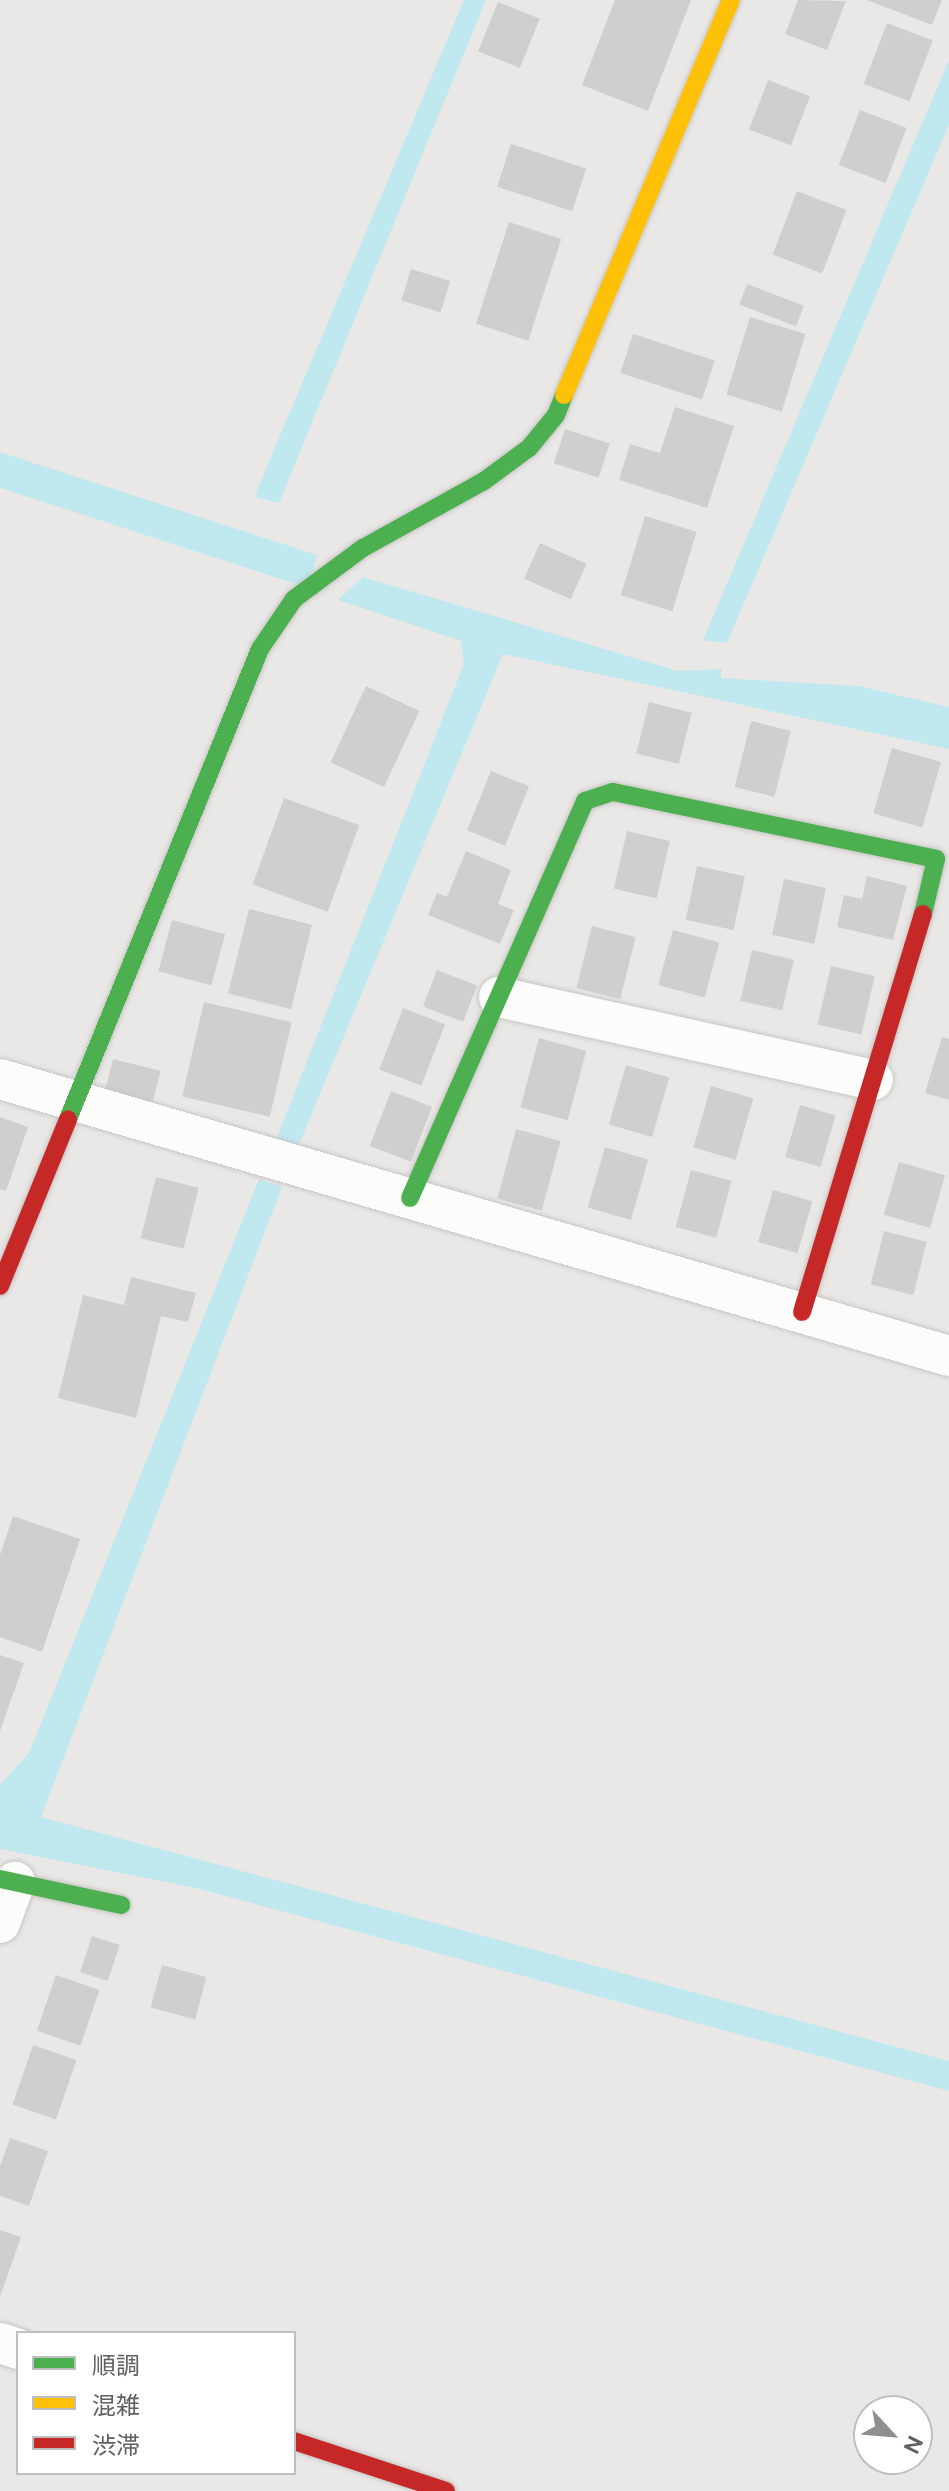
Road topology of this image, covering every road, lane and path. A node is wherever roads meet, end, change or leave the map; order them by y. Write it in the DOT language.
graph roads {
  1 [pos="731,0"];
  2 [pos="499,997"];
  3 [pos="0,1079"];
  4 [pos="873,1080"];
  5 [pos="74,1104"];
  6 [pos="410,1198"];
  7 [pos="0,1286"];
  8 [pos="802,1312"];
  9 [pos="949,1356"];
  10 [pos="7,1881"];
  11 [pos="121,1905"];
  12 [pos="0,1923"];
  13 [pos="296,2442"];
  14 [pos="446,2491"];
  1 -- 5 [label="street"];
  2 -- 4 [label="street"];
  2 -- 4 [label="street"];
  2 -- 6 [label="street"];
  3 -- 5 [label="street"];
  4 -- 8 [label="street"];
  5 -- 6 [label="street"];
  5 -- 7 [label="street"];
  6 -- 8 [label="street"];
  8 -- 9 [label="street"];
  10 -- 11 [label="street"];
  10 -- 12 [label="street"];
  13 -- 14 [label="street"];
}
